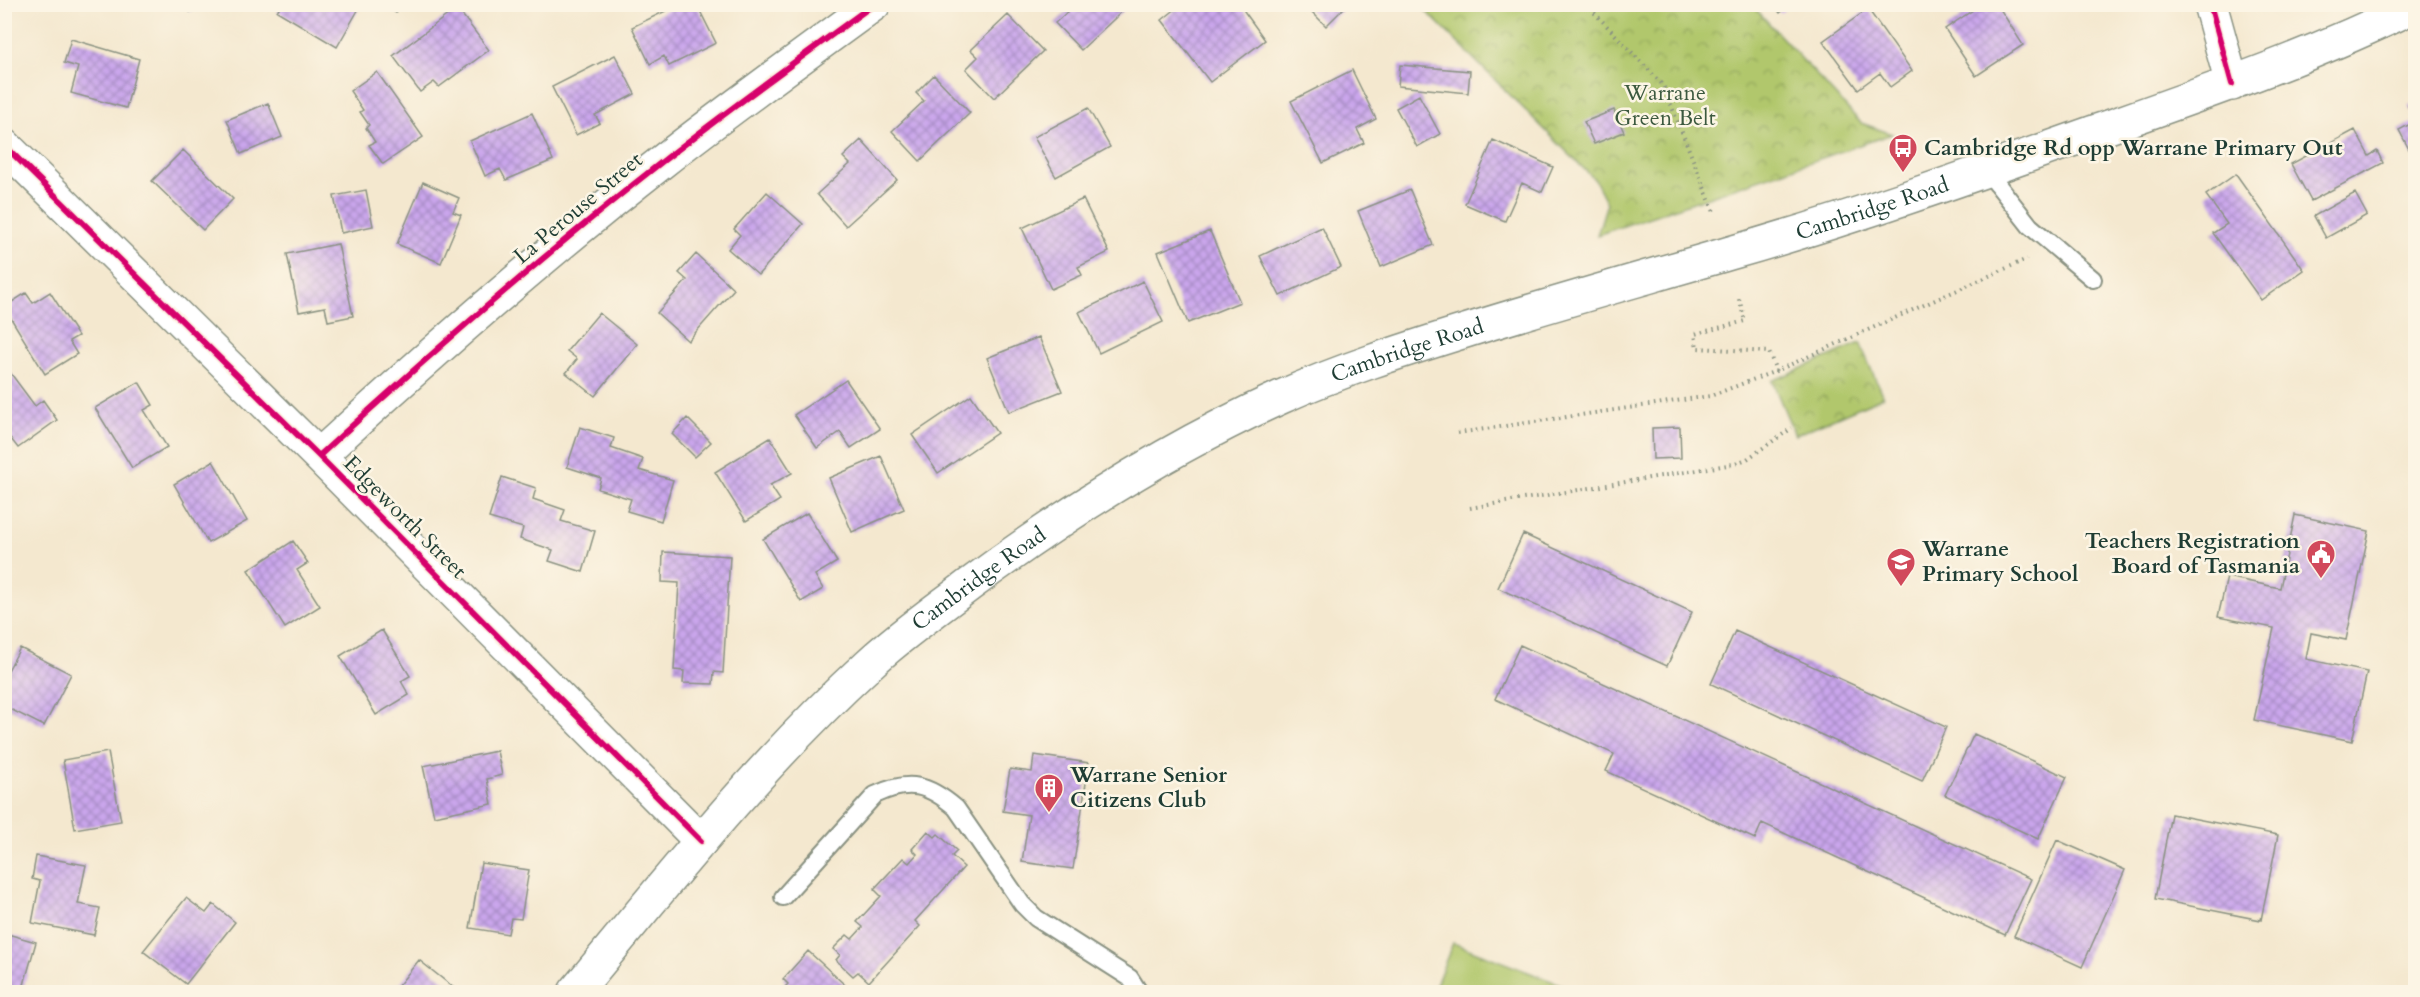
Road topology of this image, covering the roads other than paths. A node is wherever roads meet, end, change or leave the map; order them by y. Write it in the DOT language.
graph roads {
  1 [pos="874,4"];
  2 [pos="2211,4"];
  3 [pos="2415,5"];
  4 [pos="2232,84"];
  5 [pos="4,145"];
  6 [pos="1986,170"];
  7 [pos="2093,279"];
  8 [pos="319,456"];
  9 [pos="702,841"];
  10 [pos="783,897"];
  11 [pos="575,993"];
  12 [pos="1139,993"];
  1 -- 8 [label="main road, La Perouse Street"];
  2 -- 4 [label="main road"];
  3 -- 4 [label="main road, Cambridge Road"];
  4 -- 6 [label="main road, Cambridge Road"];
  5 -- 8 [label="main road, Edgeworth Street"];
  6 -- 7 [label="lane"];
  6 -- 9 [label="main road, Cambridge Road"];
  8 -- 9 [label="main road, Edgeworth Street"];
  9 -- 11 [label="main road, Cambridge Road"];
  10 -- 12 [label="lane"];
}
